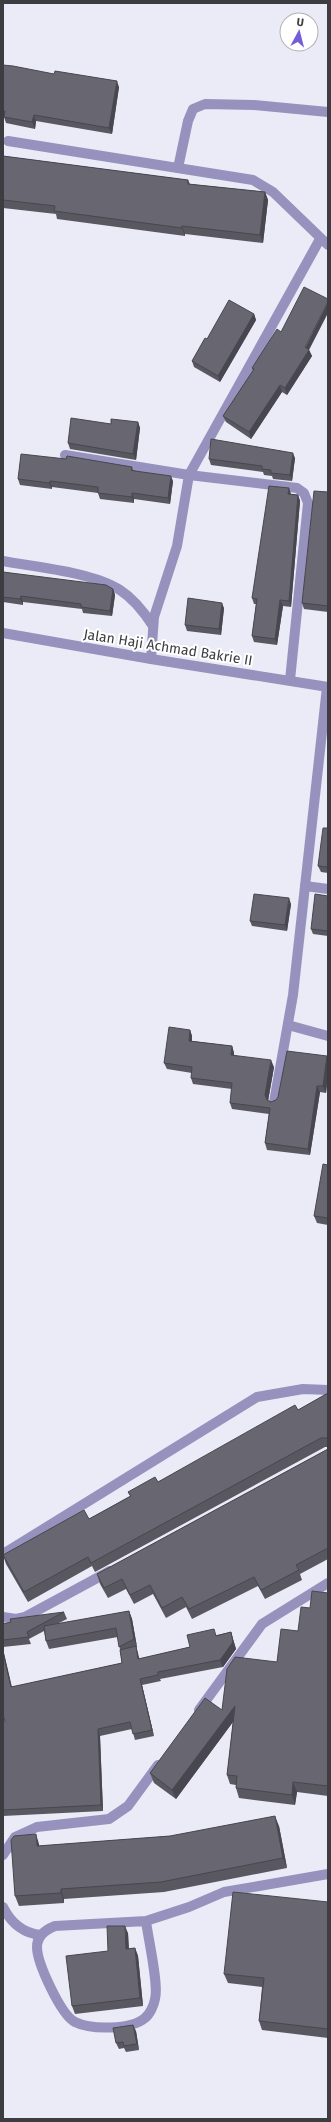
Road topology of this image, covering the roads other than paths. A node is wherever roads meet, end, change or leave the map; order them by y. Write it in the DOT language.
graph roads {
  1 [pos="328,112"];
  2 [pos="8,141"];
  3 [pos="178,168"];
  4 [pos="324,242"];
  5 [pos="64,455"];
  6 [pos="189,475"];
  7 [pos="3,561"];
  8 [pos="153,626"];
  9 [pos="3,632"];
  10 [pos="151,659"];
  11 [pos="290,680"];
  12 [pos="328,687"];
  13 [pos="305,886"];
  14 [pos="328,889"];
  15 [pos="288,1024"];
  16 [pos="328,1036"];
  17 [pos="274,1102"];
  18 [pos="328,1390"];
  19 [pos="3,1554"];
  20 [pos="116,1567"];
  21 [pos="328,1583"];
  22 [pos="3,1617"];
  23 [pos="193,1718"];
  24 [pos="165,1756"];
  25 [pos="3,1855"];
  26 [pos="328,1874"];
  27 [pos="3,1907"];
  28 [pos="146,1921"];
  29 [pos="40,1935"];
  1 -- 3 [label="street"];
  2 -- 3 [label="street"];
  3 -- 4 [label="street"];
  4 -- 6 [label="street"];
  5 -- 6 [label="street"];
  6 -- 8 [label="street"];
  6 -- 11 [label="street"];
  7 -- 8 [label="street"];
  8 -- 10 [label="street"];
  9 -- 10 [label="street, Jalan Haji Achmad Bakrie II"];
  10 -- 11 [label="street, Jalan Haji Achmad Bakrie II"];
  11 -- 12 [label="street, Jalan Haji Achmad Bakrie II"];
  12 -- 13 [label="street"];
  13 -- 14 [label="street"];
  13 -- 15 [label="street"];
  15 -- 16 [label="street"];
  15 -- 17 [label="street"];
  18 -- 19 [label="street"];
  20 -- 22 [label="street"];
  21 -- 23 [label="street"];
  24 -- 25 [label="street"];
  26 -- 28 [label="street"];
  27 -- 29 [label="street"];
  28 -- 29 [label="street"];
  28 -- 29 [label="street"];
}
